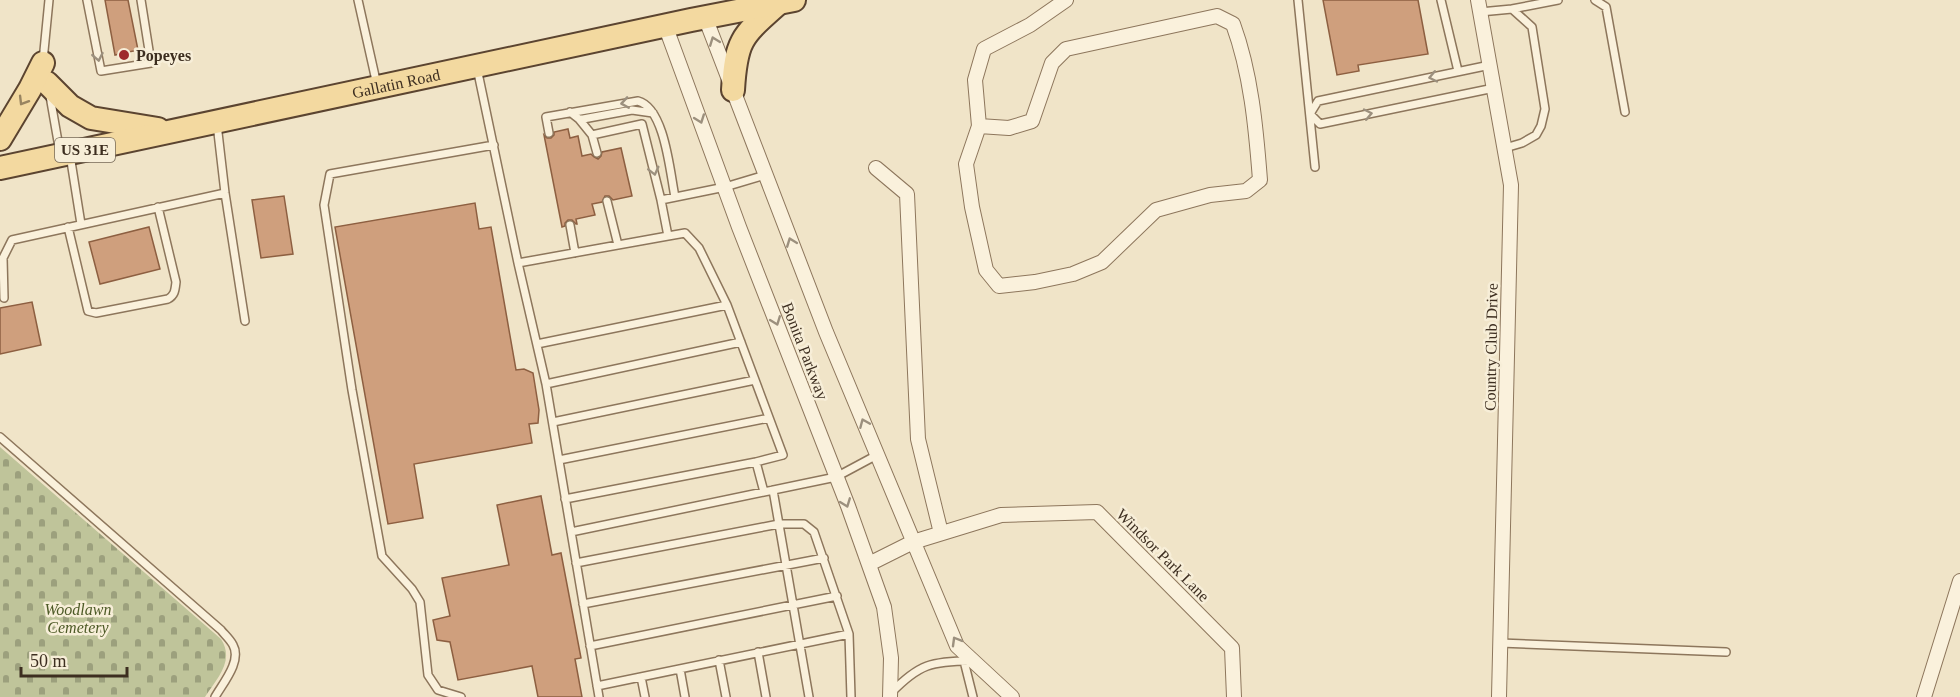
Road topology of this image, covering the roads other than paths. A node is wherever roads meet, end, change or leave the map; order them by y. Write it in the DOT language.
graph roads {
  1 [pos="49,0"];
  2 [pos="87,0"];
  3 [pos="141,0"];
  4 [pos="358,0"];
  5 [pos="1066,0"];
  6 [pos="1298,0"];
  7 [pos="1441,0"];
  8 [pos="1558,0"];
  9 [pos="1595,0"];
  10 [pos="787,1"];
  11 [pos="1479,6"];
  12 [pos="1512,9"];
  13 [pos="705,17"];
  14 [pos="665,25"];
  15 [pos="1490,65"];
  16 [pos="477,66"];
  17 [pos="1458,71"];
  18 [pos="45,73"];
  19 [pos="377,87"];
  20 [pos="1494,88"];
  21 [pos="733,90"];
  22 [pos="570,112"];
  23 [pos="1625,112"];
  24 [pos="653,113"];
  25 [pos="1310,114"];
  26 [pos="579,119"];
  27 [pos="216,122"];
  28 [pos="979,126"];
  29 [pos="171,132"];
  30 [pos="549,133"];
  31 [pos="592,135"];
  32 [pos="0,139"];
  33 [pos="494,145"];
  34 [pos="1505,148"];
  35 [pos="597,153"];
  36 [pos="65,154"];
  37 [pos="1315,167"];
  38 [pos="0,168"];
  39 [pos="876,168"];
  40 [pos="765,175"];
  41 [pos="725,188"];
  42 [pos="225,193"];
  43 [pos="675,197"];
  44 [pos="662,200"];
  45 [pos="607,201"];
  46 [pos="158,207"];
  47 [pos="81,224"];
  48 [pos="570,225"];
  49 [pos="68,227"];
  50 [pos="668,236"];
  51 [pos="618,245"];
  52 [pos="575,253"];
  53 [pos="518,263"];
  54 [pos="4,298"];
  55 [pos="727,305"];
  56 [pos="246,321"];
  57 [pos="741,342"];
  58 [pos="537,344"];
  59 [pos="755,380"];
  60 [pos="546,384"];
  61 [pos="769,418"];
  62 [pos="552,422"];
  63 [pos="0,437"];
  64 [pos="877,455"];
  65 [pos="559,460"];
  66 [pos="756,462"];
  67 [pos="836,477"];
  68 [pos="773,490"];
  69 [pos="764,492"];
  70 [pos="566,500"];
  71 [pos="779,524"];
  72 [pos="571,532"];
  73 [pos="942,533"];
  74 [pos="914,542"];
  75 [pos="824,558"];
  76 [pos="576,563"];
  77 [pos="868,564"];
  78 [pos="786,565"];
  79 [pos="1960,581"];
  80 [pos="837,596"];
  81 [pos="583,604"];
  82 [pos="793,605"];
  83 [pos="849,634"];
  84 [pos="1500,643"];
  85 [pos="800,644"];
  86 [pos="590,646"];
  87 [pos="758,652"];
  88 [pos="1726,652"];
  89 [pos="719,660"];
  90 [pos="969,661"];
  91 [pos="680,669"];
  92 [pos="641,676"];
  93 [pos="597,686"];
  94 [pos="891,696"];
  95 [pos="215,697"];
  96 [pos="461,697"];
  97 [pos="598,697"];
  98 [pos="645,697"];
  99 [pos="685,697"];
  100 [pos="726,697"];
  101 [pos="766,697"];
  102 [pos="808,697"];
  103 [pos="851,697"];
  104 [pos="973,697"];
  105 [pos="1012,697"];
  106 [pos="1234,697"];
  107 [pos="1499,697"];
  108 [pos="1924,697"];
  1 -- 18 [label="lane"];
  2 -- 3 [label="lane, one-way"];
  4 -- 19 [label="lane"];
  5 -- 28 [label="street"];
  6 -- 25 [label="lane"];
  7 -- 17 [label="lane"];
  8 -- 12 [label="lane"];
  9 -- 23 [label="lane"];
  10 -- 13 [label="main road, Gallatin Road / US 31E"];
  10 -- 21 [label="main road"];
  11 -- 12 [label="lane"];
  11 -- 15 [label="street, Country Club Drive"];
  12 -- 34 [label="lane"];
  13 -- 14 [label="main road, Gallatin Road / US 31E"];
  21 -- 13 [label="street, Bonita Parkway, one-way"];
  14 -- 16 [label="main road, Gallatin Road / US 31E"];
  14 -- 41 [label="street, Bonita Parkway, one-way"];
  15 -- 17 [label="lane"];
  15 -- 20 [label="street, Country Club Drive"];
  16 -- 19 [label="main road, Gallatin Road / US 31E"];
  16 -- 33 [label="lane"];
  17 -- 25 [label="lane, one-way"];
  18 -- 29 [label="main road"];
  18 -- 32 [label="main road, one-way"];
  18 -- 36 [label="lane"];
  19 -- 27 [label="main road, Gallatin Road / US 31E"];
  25 -- 20 [label="lane, one-way"];
  20 -- 34 [label="street, Country Club Drive"];
  21 -- 40 [label="street, Bonita Parkway"];
  24 -- 22 [label="lane, one-way"];
  22 -- 26 [label="lane"];
  22 -- 30 [label="lane"];
  24 -- 26 [label="lane"];
  24 -- 43 [label="lane"];
  25 -- 37 [label="lane"];
  26 -- 31 [label="lane"];
  27 -- 29 [label="main road, Gallatin Road / US 31E"];
  27 -- 42 [label="lane"];
  28 -- 28 [label="street"];
  29 -- 36 [label="main road, Gallatin Road / US 31E"];
  31 -- 35 [label="lane"];
  31 -- 44 [label="lane, one-way"];
  33 -- 53 [label="lane"];
  33 -- 96 [label="lane"];
  34 -- 84 [label="street, Country Club Drive"];
  36 -- 38 [label="main road, Gallatin Road / US 31E"];
  36 -- 47 [label="lane"];
  39 -- 73 [label="street"];
  40 -- 41 [label="lane"];
  64 -- 40 [label="street, Bonita Parkway, one-way"];
  41 -- 43 [label="lane"];
  41 -- 67 [label="street, Bonita Parkway, one-way"];
  42 -- 46 [label="lane"];
  42 -- 56 [label="lane"];
  43 -- 44 [label="lane"];
  44 -- 50 [label="lane"];
  45 -- 51 [label="lane"];
  46 -- 47 [label="lane"];
  46 -- 49 [label="lane"];
  47 -- 49 [label="lane"];
  48 -- 52 [label="lane"];
  49 -- 54 [label="lane"];
  50 -- 51 [label="lane"];
  50 -- 55 [label="lane"];
  51 -- 52 [label="lane"];
  52 -- 53 [label="lane"];
  53 -- 58 [label="lane"];
  55 -- 57 [label="lane"];
  55 -- 58 [label="lane"];
  57 -- 59 [label="lane"];
  57 -- 60 [label="lane"];
  58 -- 60 [label="lane"];
  59 -- 61 [label="lane"];
  59 -- 62 [label="lane"];
  60 -- 62 [label="lane"];
  61 -- 65 [label="lane"];
  61 -- 66 [label="lane"];
  62 -- 65 [label="lane"];
  63 -- 95 [label="lane"];
  64 -- 67 [label="lane"];
  64 -- 74 [label="street, Bonita Parkway"];
  65 -- 70 [label="lane"];
  66 -- 69 [label="lane"];
  66 -- 70 [label="lane"];
  67 -- 68 [label="lane"];
  67 -- 77 [label="street, Bonita Parkway, one-way"];
  68 -- 69 [label="lane"];
  68 -- 71 [label="lane"];
  69 -- 72 [label="lane"];
  70 -- 72 [label="lane"];
  71 -- 75 [label="lane"];
  71 -- 76 [label="lane"];
  71 -- 78 [label="lane"];
  72 -- 76 [label="lane"];
  73 -- 74 [label="street, Windsor Park Lane"];
  73 -- 106 [label="street, Windsor Park Lane"];
  74 -- 77 [label="street, Windsor Park Lane"];
  90 -- 74 [label="street, Bonita Parkway, one-way"];
  75 -- 78 [label="lane"];
  75 -- 80 [label="lane"];
  76 -- 81 [label="lane"];
  77 -- 94 [label="street, Bonita Parkway"];
  78 -- 81 [label="lane"];
  78 -- 82 [label="lane"];
  79 -- 108 [label="street"];
  80 -- 82 [label="lane"];
  80 -- 83 [label="lane"];
  81 -- 86 [label="lane"];
  82 -- 85 [label="lane"];
  82 -- 86 [label="lane"];
  83 -- 85 [label="lane"];
  83 -- 103 [label="lane"];
  84 -- 88 [label="lane"];
  84 -- 107 [label="street, Country Club Drive"];
  85 -- 87 [label="lane"];
  85 -- 102 [label="lane"];
  86 -- 93 [label="lane"];
  87 -- 89 [label="lane"];
  87 -- 101 [label="lane"];
  89 -- 91 [label="lane"];
  89 -- 100 [label="lane"];
  90 -- 94 [label="lane, Bonita Parkway"];
  90 -- 104 [label="lane"];
  90 -- 105 [label="street, Bonita Parkway"];
  91 -- 92 [label="lane"];
  91 -- 99 [label="lane"];
  92 -- 93 [label="lane"];
  92 -- 98 [label="lane"];
  93 -- 97 [label="lane"];
}
